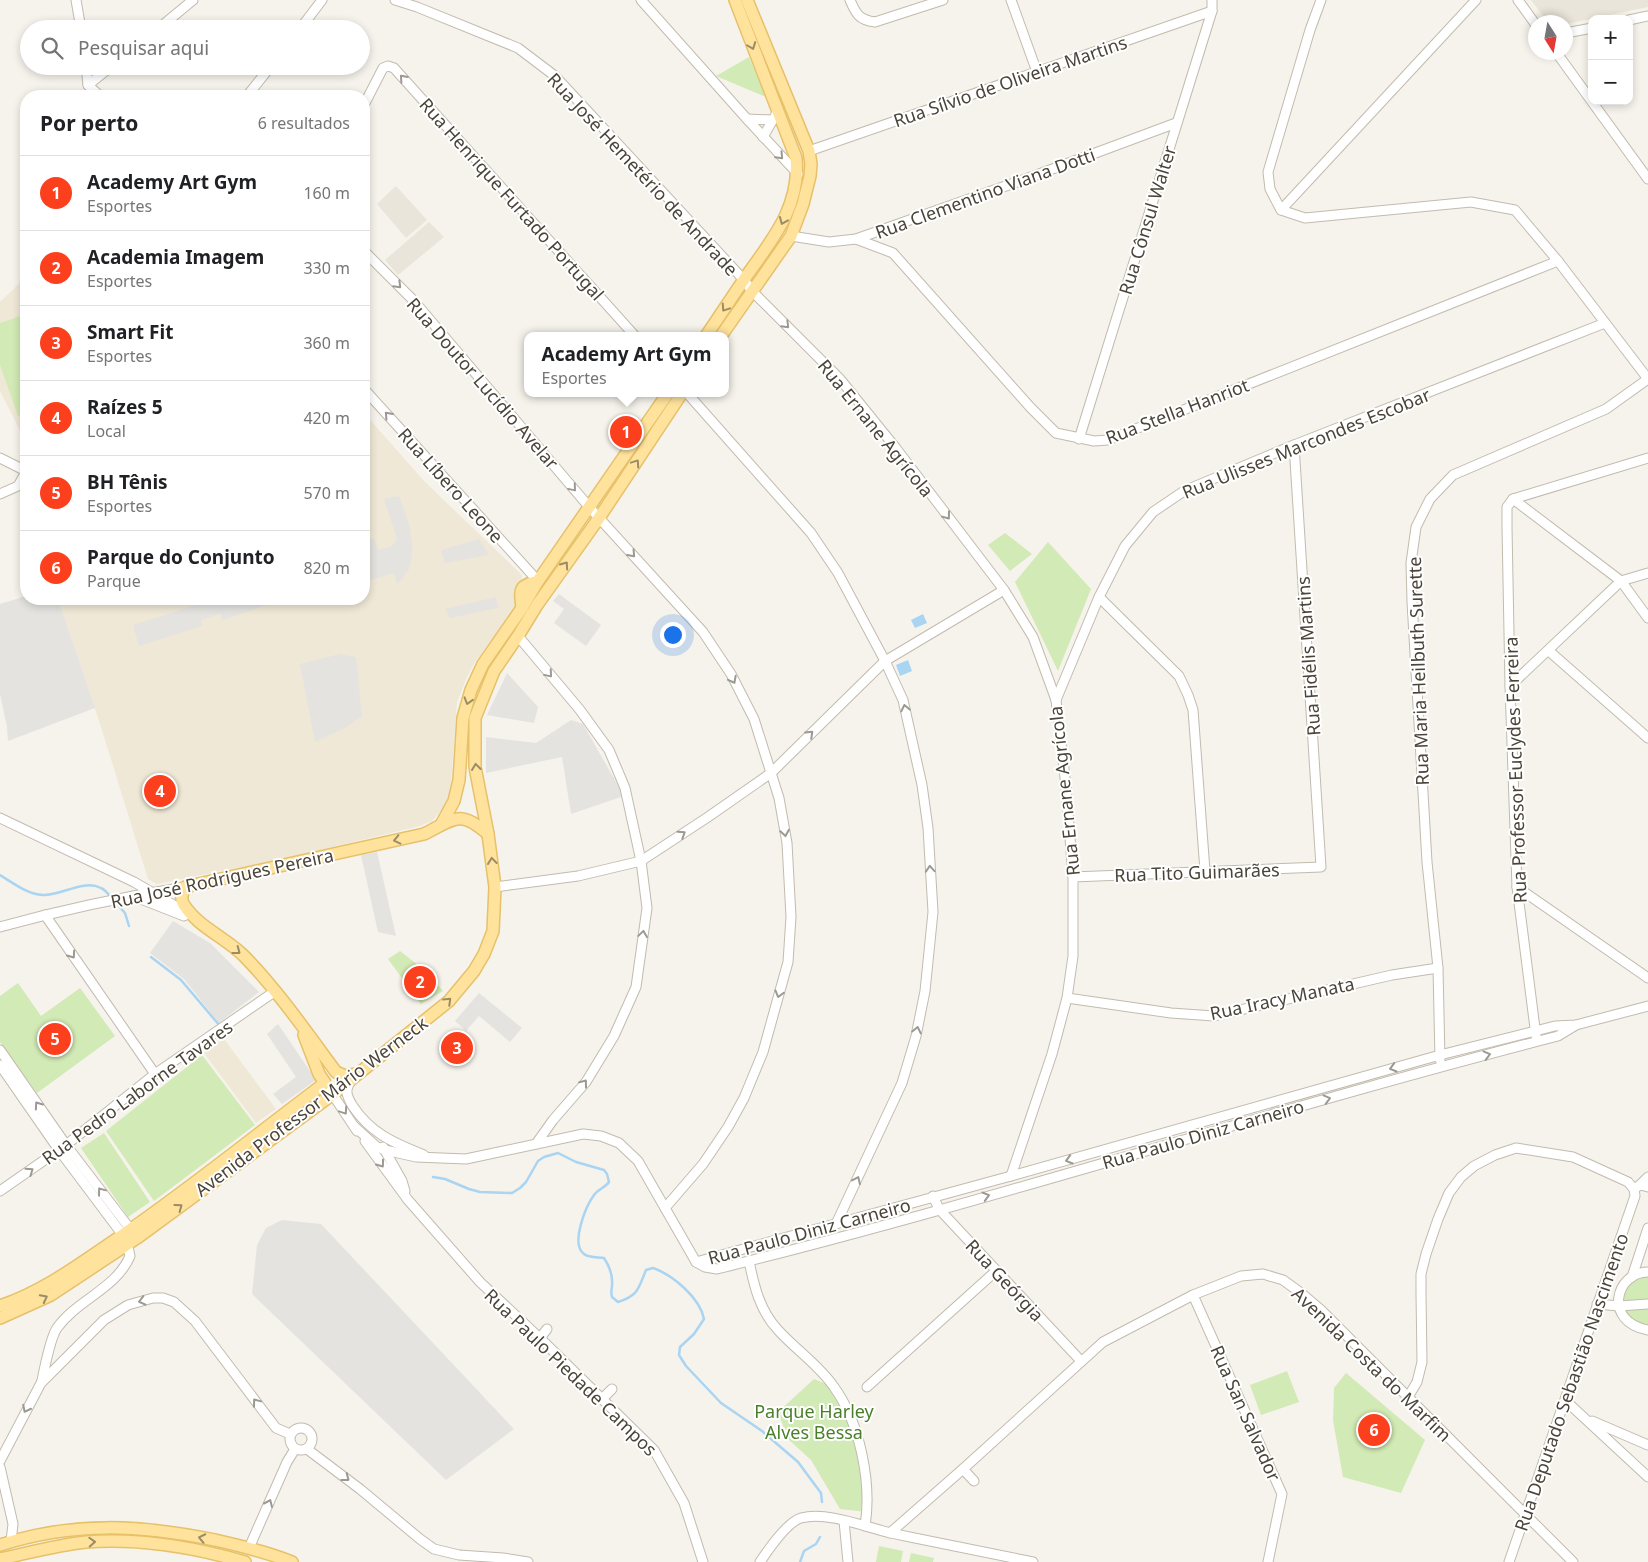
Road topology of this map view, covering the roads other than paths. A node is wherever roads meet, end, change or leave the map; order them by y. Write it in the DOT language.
graph roads {
  1 [pos="76,0"];
  2 [pos="193,0"];
  3 [pos="322,0"];
  4 [pos="395,0"];
  5 [pos="641,0"];
  6 [pos="735,0"];
  7 [pos="747,0"];
  8 [pos="850,0"];
  9 [pos="943,0"];
  10 [pos="1011,0"];
  11 [pos="1212,0"];
  12 [pos="1321,0"];
  13 [pos="1476,0"];
  14 [pos="1518,0"];
  15 [pos="1212,11"];
  16 [pos="1529,15"];
  17 [pos="1648,16"];
  18 [pos="1633,19"];
  19 [pos="79,20"];
  20 [pos="169,20"];
  21 [pos="307,20"];
  22 [pos="1588,29"];
  23 [pos="1573,32"];
  24 [pos="1562,60"];
  25 [pos="1037,72"];
  26 [pos="87,75"];
  27 [pos="101,75"];
  28 [pos="264,75"];
  29 [pos="88,85"];
  30 [pos="93,90"];
  31 [pos="252,90"];
  32 [pos="370,93"];
  33 [pos="775,115"];
  34 [pos="746,119"];
  35 [pos="796,120"];
  36 [pos="1176,123"];
  37 [pos="763,137"];
  38 [pos="809,151"];
  39 [pos="798,175"];
  40 [pos="1648,179"];
  41 [pos="1280,210"];
  42 [pos="791,236"];
  43 [pos="856,239"];
  44 [pos="370,257"];
  45 [pos="1558,261"];
  46 [pos="744,280"];
  47 [pos="752,291"];
  48 [pos="1605,323"];
  49 [pos="630,332"];
  50 [pos="709,332"];
  51 [pos="724,332"];
  52 [pos="1648,379"];
  53 [pos="370,396"];
  54 [pos="665,397"];
  55 [pos="679,397"];
  56 [pos="691,397"];
  57 [pos="1079,439"];
  58 [pos="1294,445"];
  59 [pos="0,458"];
  60 [pos="1648,458"];
  61 [pos="20,468"];
  62 [pos="20,482"];
  63 [pos="0,494"];
  64 [pos="1513,500"];
  65 [pos="590,508"];
  66 [pos="599,518"];
  67 [pos="1648,573"];
  68 [pos="538,581"];
  69 [pos="1621,582"];
  70 [pos="1004,590"];
  71 [pos="1099,597"];
  72 [pos="537,605"];
  73 [pos="1648,618"];
  74 [pos="518,636"];
  75 [pos="1549,651"];
  76 [pos="885,661"];
  77 [pos="1510,686"];
  78 [pos="1056,700"];
  79 [pos="1648,738"];
  80 [pos="771,773"];
  81 [pos="0,818"];
  82 [pos="442,823"];
  83 [pos="488,834"];
  84 [pos="641,861"];
  85 [pos="1321,867"];
  86 [pos="1205,871"];
  87 [pos="1073,877"];
  88 [pos="185,887"];
  89 [pos="495,887"];
  90 [pos="1517,887"];
  91 [pos="152,892"];
  92 [pos="133,896"];
  93 [pos="45,915"];
  94 [pos="195,919"];
  95 [pos="0,927"];
  96 [pos="1438,968"];
  97 [pos="1648,978"];
  98 [pos="274,992"];
  99 [pos="1067,998"];
  100 [pos="1648,1006"];
  101 [pos="298,1020"];
  102 [pos="1576,1025"];
  103 [pos="1535,1031"];
  104 [pos="1536,1042"];
  105 [pos="1,1053"];
  106 [pos="1440,1055"];
  107 [pos="0,1065"];
  108 [pos="1440,1067"];
  109 [pos="155,1074"];
  110 [pos="356,1074"];
  111 [pos="325,1083"];
  112 [pos="333,1094"];
  113 [pos="1288,1097"];
  114 [pos="1290,1109"];
  115 [pos="553,1120"];
  116 [pos="355,1128"];
  117 [pos="372,1130"];
  118 [pos="560,1138"];
  119 [pos="536,1144"];
  120 [pos="63,1147"];
  121 [pos="385,1150"];
  122 [pos="410,1156"];
  123 [pos="429,1157"];
  124 [pos="1012,1176"];
  125 [pos="1648,1177"];
  126 [pos="402,1181"];
  127 [pos="1641,1187"];
  128 [pos="0,1191"];
  129 [pos="933,1196"];
  130 [pos="408,1200"];
  131 [pos="665,1208"];
  132 [pos="939,1210"];
  133 [pos="836,1224"];
  134 [pos="1648,1228"];
  135 [pos="129,1236"];
  136 [pos="749,1261"];
  137 [pos="696,1262"];
  138 [pos="996,1271"];
  139 [pos="1648,1272"];
  140 [pos="1632,1277"];
  141 [pos="1193,1295"];
  142 [pos="1597,1304"];
  143 [pos="1648,1304"];
  144 [pos="0,1306"];
  145 [pos="1619,1306"];
  146 [pos="0,1318"];
  147 [pos="548,1329"];
  148 [pos="1648,1330"];
  149 [pos="540,1338"];
  150 [pos="1081,1361"];
  151 [pos="41,1382"];
  152 [pos="867,1387"];
  153 [pos="612,1389"];
  154 [pos="1408,1397"];
  155 [pos="602,1399"];
  156 [pos="1566,1401"];
  157 [pos="1585,1418"];
  158 [pos="290,1434"];
  159 [pos="1648,1445"];
  160 [pos="294,1449"];
  161 [pos="308,1449"];
  162 [pos="0,1460"];
  163 [pos="0,1467"];
  164 [pos="963,1469"];
  165 [pos="1648,1477"];
  166 [pos="974,1481"];
  167 [pos="1525,1515"];
  168 [pos="844,1521"];
  169 [pos="13,1524"];
  170 [pos="865,1526"];
  171 [pos="890,1533"];
  172 [pos="26,1537"];
  173 [pos="5,1543"];
  174 [pos="249,1548"];
  175 [pos="44,1550"];
  176 [pos="222,1556"];
  177 [pos="5,1558"];
  178 [pos="245,1562"];
  179 [pos="292,1562"];
  180 [pos="528,1562"];
  181 [pos="703,1562"];
  182 [pos="760,1562"];
  183 [pos="848,1562"];
  184 [pos="1033,1562"];
  185 [pos="1268,1562"];
  186 [pos="1509,1562"];
  187 [pos="1573,1562"];
  1 -- 19 [label="street"];
  2 -- 20 [label="street"];
  3 -- 21 [label="street"];
  4 -- 46 [label="street, Rua José Hemetério de Andrade"];
  5 -- 34 [label="street"];
  6 -- 33 [label="main road, one-way"];
  7 -- 35 [label="main road"];
  8 -- 9 [label="street"];
  10 -- 25 [label="street"];
  11 -- 15 [label="street, Rua Cônsul Walter"];
  12 -- 41 [label="street"];
  13 -- 41 [label="street"];
  14 -- 16 [label="street"];
  15 -- 25 [label="street, Rua Sílvio de Oliveira Martins"];
  15 -- 36 [label="street, Rua Cônsul Walter"];
  17 -- 18 [label="street"];
  22 -- 23 [label="street"];
  24 -- 40 [label="street"];
  25 -- 38 [label="street, Rua Sílvio de Oliveira Martins"];
  26 -- 29 [label="street"];
  27 -- 29 [label="street"];
  28 -- 31 [label="street"];
  29 -- 30 [label="street"];
  49 -- 32 [label="street, Rua Henrique Furtado Portugal, one-way"];
  33 -- 34 [label="street"];
  33 -- 35 [label="main road"];
  33 -- 37 [label="street"];
  33 -- 39 [label="main road"];
  34 -- 37 [label="street"];
  35 -- 38 [label="main road"];
  36 -- 43 [label="street, Rua Clementino Viana Dotti"];
  36 -- 57 [label="street, Rua Cônsul Walter"];
  37 -- 39 [label="street, one-way"];
  38 -- 42 [label="main road"];
  39 -- 46 [label="main road, one-way"];
  41 -- 45 [label="street"];
  42 -- 43 [label="street, Rua Clementino Viana Dotti"];
  42 -- 47 [label="main road"];
  43 -- 57 [label="street, Rua Stella Hanriot"];
  44 -- 65 [label="street, Rua Doutor Lucídio Avelar, one-way"];
  45 -- 48 [label="street"];
  45 -- 57 [label="street, Rua Stella Hanriot"];
  46 -- 47 [label="street, Rua José Hemetério de Andrade"];
  46 -- 50 [label="main road, one-way"];
  47 -- 51 [label="main road"];
  47 -- 70 [label="street, Rua Ernane Agrícola, one-way"];
  48 -- 52 [label="street"];
  48 -- 58 [label="street, Rua Ulisses Marcondes Escobar"];
  52 -- 96 [label="street, Rua Maria Heilbuth Surette"];
  68 -- 53 [label="street, Rua Líbero Leone, one-way"];
  54 -- 65 [label="main road"];
  66 -- 55 [label="main road, Avenida Professor Mário Werneck, one-way"];
  56 -- 76 [label="street"];
  58 -- 71 [label="street, Rua Ulisses Marcondes Escobar"];
  58 -- 85 [label="street, Rua Fidélis Martins"];
  59 -- 61 [label="street"];
  60 -- 64 [label="street"];
  62 -- 63 [label="street"];
  64 -- 69 [label="street"];
  64 -- 77 [label="street, Rua Professor Euclydes Ferreira"];
  65 -- 66 [label="street, Rua Doutor Lucídio Avelar"];
  65 -- 68 [label="main road"];
  72 -- 66 [label="main road, Avenida Professor Mário Werneck, one-way"];
  66 -- 80 [label="street, Rua Doutor Lucídio Avelar, one-way"];
  67 -- 69 [label="street"];
  68 -- 72 [label="main road"];
  68 -- 82 [label="main road, one-way"];
  69 -- 73 [label="street"];
  69 -- 75 [label="street"];
  70 -- 76 [label="street"];
  70 -- 78 [label="street, Rua Ernane Agrícola"];
  71 -- 78 [label="street, Rua Ulisses Marcondes Escobar"];
  71 -- 86 [label="street"];
  72 -- 74 [label="main road, Avenida Professor Mário Werneck"];
  83 -- 74 [label="main road, Avenida Professor Mário Werneck, one-way"];
  74 -- 84 [label="street, one-way"];
  75 -- 77 [label="street"];
  75 -- 79 [label="street"];
  80 -- 76 [label="street, one-way"];
  133 -- 76 [label="street, one-way"];
  77 -- 90 [label="street, Rua Professor Euclydes Ferreira"];
  78 -- 87 [label="street, Rua Ernane Agrícola"];
  84 -- 80 [label="street, one-way"];
  80 -- 131 [label="street, Rua Doutor Lucídio Avelar, one-way"];
  81 -- 91 [label="street"];
  82 -- 83 [label="main road"];
  82 -- 88 [label="main road, Rua José Rodrigues Pereira, one-way"];
  89 -- 83 [label="main road, Avenida Professor Mário Werneck, one-way"];
  84 -- 89 [label="street"];
  115 -- 84 [label="street, one-way"];
  85 -- 86 [label="street, Rua Tito Guimarães"];
  86 -- 87 [label="street, Rua Tito Guimarães"];
  87 -- 99 [label="street, Rua Ernane Agrícola"];
  88 -- 91 [label="street, Rua José Rodrigues Pereira"];
  88 -- 94 [label="main road"];
  110 -- 89 [label="main road, Avenida Professor Mário Werneck, one-way"];
  90 -- 97 [label="street"];
  90 -- 103 [label="street, Rua Professor Euclydes Ferreira"];
  91 -- 92 [label="street, Rua José Rodrigues Pereira"];
  91 -- 94 [label="street"];
  92 -- 93 [label="street, Rua José Rodrigues Pereira"];
  92 -- 94 [label="street"];
  93 -- 95 [label="street, Rua José Rodrigues Pereira"];
  93 -- 109 [label="street, one-way"];
  94 -- 98 [label="main road, one-way"];
  96 -- 99 [label="street, Rua Iracy Manata"];
  96 -- 106 [label="street, Rua Maria Heilbuth Surette"];
  98 -- 101 [label="main road"];
  98 -- 109 [label="street, Rua Pedro Laborne Tavares"];
  99 -- 124 [label="street, Rua Ernane Agrícola"];
  100 -- 102 [label="street, Rua Paulo Diniz Carneiro"];
  101 -- 110 [label="main road"];
  101 -- 111 [label="main road"];
  102 -- 103 [label="street, Rua Paulo Diniz Carneiro"];
  102 -- 104 [label="street, Rua Paulo Diniz Carneiro"];
  103 -- 104 [label="street, Rua Professor Euclydes Ferreira"];
  103 -- 106 [label="street, Rua Paulo Diniz Carneiro"];
  108 -- 104 [label="street, Rua Paulo Diniz Carneiro, one-way"];
  120 -- 105 [label="street, one-way"];
  106 -- 108 [label="street, Rua Maria Heilbuth Surette"];
  106 -- 113 [label="street, Rua Paulo Diniz Carneiro, one-way"];
  107 -- 120 [label="street"];
  114 -- 108 [label="street, Rua Paulo Diniz Carneiro, one-way"];
  109 -- 120 [label="street, Rua Pedro Laborne Tavares"];
  110 -- 112 [label="main road, Avenida Professor Mário Werneck"];
  110 -- 117 [label="street"];
  111 -- 112 [label="street, Rua Paulo Piedade Campos"];
  111 -- 135 [label="main road, Avenida Professor Mário Werneck"];
  112 -- 116 [label="street, Rua Paulo Piedade Campos, one-way"];
  135 -- 112 [label="main road, Avenida Professor Mário Werneck, one-way"];
  113 -- 114 [label="street"];
  113 -- 124 [label="street, Rua Paulo Diniz Carneiro, one-way"];
  132 -- 114 [label="street, Rua Paulo Diniz Carneiro, one-way"];
  115 -- 118 [label="street"];
  115 -- 119 [label="street"];
  116 -- 121 [label="street"];
  116 -- 130 [label="street, Rua Paulo Piedade Campos, one-way"];
  117 -- 121 [label="street, Rua Paulo Piedade Campos"];
  117 -- 123 [label="street"];
  118 -- 119 [label="street"];
  118 -- 131 [label="street"];
  119 -- 123 [label="street"];
  128 -- 120 [label="street, Rua Pedro Laborne Tavares, one-way"];
  120 -- 135 [label="street"];
  121 -- 122 [label="street"];
  121 -- 126 [label="street, Rua Paulo Piedade Campos"];
  122 -- 123 [label="street"];
  122 -- 126 [label="street"];
  124 -- 129 [label="street, Rua Paulo Diniz Carneiro"];
  125 -- 127 [label="street"];
  126 -- 130 [label="street, Rua Paulo Piedade Campos"];
  127 -- 142 [label="street, Rua Deputado Sebastião Nascimento"];
  127 -- 154 [label="street"];
  129 -- 132 [label="street, Rua Geórgia"];
  129 -- 133 [label="street, Rua Paulo Diniz Carneiro"];
  130 -- 149 [label="street, Rua Paulo Piedade Campos"];
  131 -- 137 [label="street"];
  132 -- 136 [label="street, Rua Paulo Diniz Carneiro"];
  132 -- 138 [label="street, Rua Geórgia"];
  133 -- 137 [label="street, Rua Paulo Diniz Carneiro"];
  134 -- 140 [label="street, Rua Deputado Sebastião Nascimento"];
  135 -- 144 [label="main road, Avenida Professor Mário Werneck"];
  146 -- 135 [label="main road, Avenida Professor Mário Werneck, one-way"];
  135 -- 151 [label="street"];
  136 -- 137 [label="street, Rua Paulo Diniz Carneiro"];
  136 -- 170 [label="street"];
  138 -- 150 [label="street, Rua Geórgia"];
  138 -- 152 [label="street"];
  139 -- 140 [label="street"];
  140 -- 145 [label="street, Rua Deputado Sebastião Nascimento"];
  141 -- 150 [label="street, Avenida Costa do Marfim"];
  141 -- 154 [label="street, Avenida Costa do Marfim"];
  141 -- 185 [label="street, Rua San Salvador"];
  142 -- 145 [label="street"];
  142 -- 156 [label="street, Rua Deputado Sebastião Nascimento"];
  143 -- 145 [label="street"];
  145 -- 148 [label="street"];
  147 -- 149 [label="street"];
  149 -- 155 [label="street, Rua Paulo Piedade Campos"];
  150 -- 164 [label="street, Avenida Costa do Marfim"];
  158 -- 151 [label="street, one-way"];
  151 -- 162 [label="street, one-way"];
  153 -- 155 [label="street"];
  154 -- 167 [label="street, Avenida Costa do Marfim"];
  155 -- 181 [label="street, Rua Paulo Piedade Campos"];
  156 -- 157 [label="street"];
  156 -- 167 [label="street, Rua Deputado Sebastião Nascimento"];
  157 -- 159 [label="street"];
  157 -- 165 [label="street"];
  158 -- 160 [label="street"];
  158 -- 161 [label="street"];
  160 -- 161 [label="street"];
  174 -- 160 [label="street, one-way"];
  161 -- 180 [label="street, one-way"];
  163 -- 169 [label="street"];
  164 -- 166 [label="street"];
  164 -- 171 [label="street, Avenida Costa do Marfim"];
  167 -- 186 [label="street, Rua Deputado Sebastião Nascimento"];
  167 -- 187 [label="street, Avenida Costa do Marfim"];
  168 -- 170 [label="street"];
  168 -- 182 [label="street"];
  168 -- 183 [label="street"];
  169 -- 172 [label="street"];
  169 -- 173 [label="street"];
  170 -- 171 [label="street"];
  171 -- 184 [label="street"];
  172 -- 173 [label="main road"];
  174 -- 172 [label="main road, one-way"];
  172 -- 175 [label="main road"];
  173 -- 177 [label="main road"];
  174 -- 176 [label="main road"];
  174 -- 179 [label="main road"];
  175 -- 176 [label="main road, one-way"];
  175 -- 177 [label="main road"];
  176 -- 178 [label="main road"];
}
